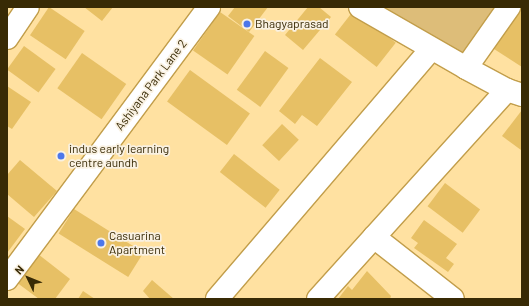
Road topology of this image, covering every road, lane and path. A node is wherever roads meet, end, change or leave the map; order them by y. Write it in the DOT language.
graph roads {
  1 [pos="28,7"];
  2 [pos="209,7"];
  3 [pos="360,7"];
  4 [pos="509,7"];
  5 [pos="7,38"];
  6 [pos="431,49"];
  7 [pos="466,68"];
  8 [pos="514,92"];
  9 [pos="374,237"];
  10 [pos="7,279"];
  11 [pos="217,299"];
  12 [pos="318,299"];
  13 [pos="453,299"];
  1 -- 5 [label="street"];
  2 -- 10 [label="street, Ashiyana Park Lane 2"];
  3 -- 6 [label="street"];
  4 -- 7 [label="street"];
  6 -- 7 [label="street"];
  6 -- 11 [label="street"];
  7 -- 8 [label="street"];
  8 -- 9 [label="street"];
  9 -- 12 [label="street"];
  9 -- 13 [label="street"];
}
